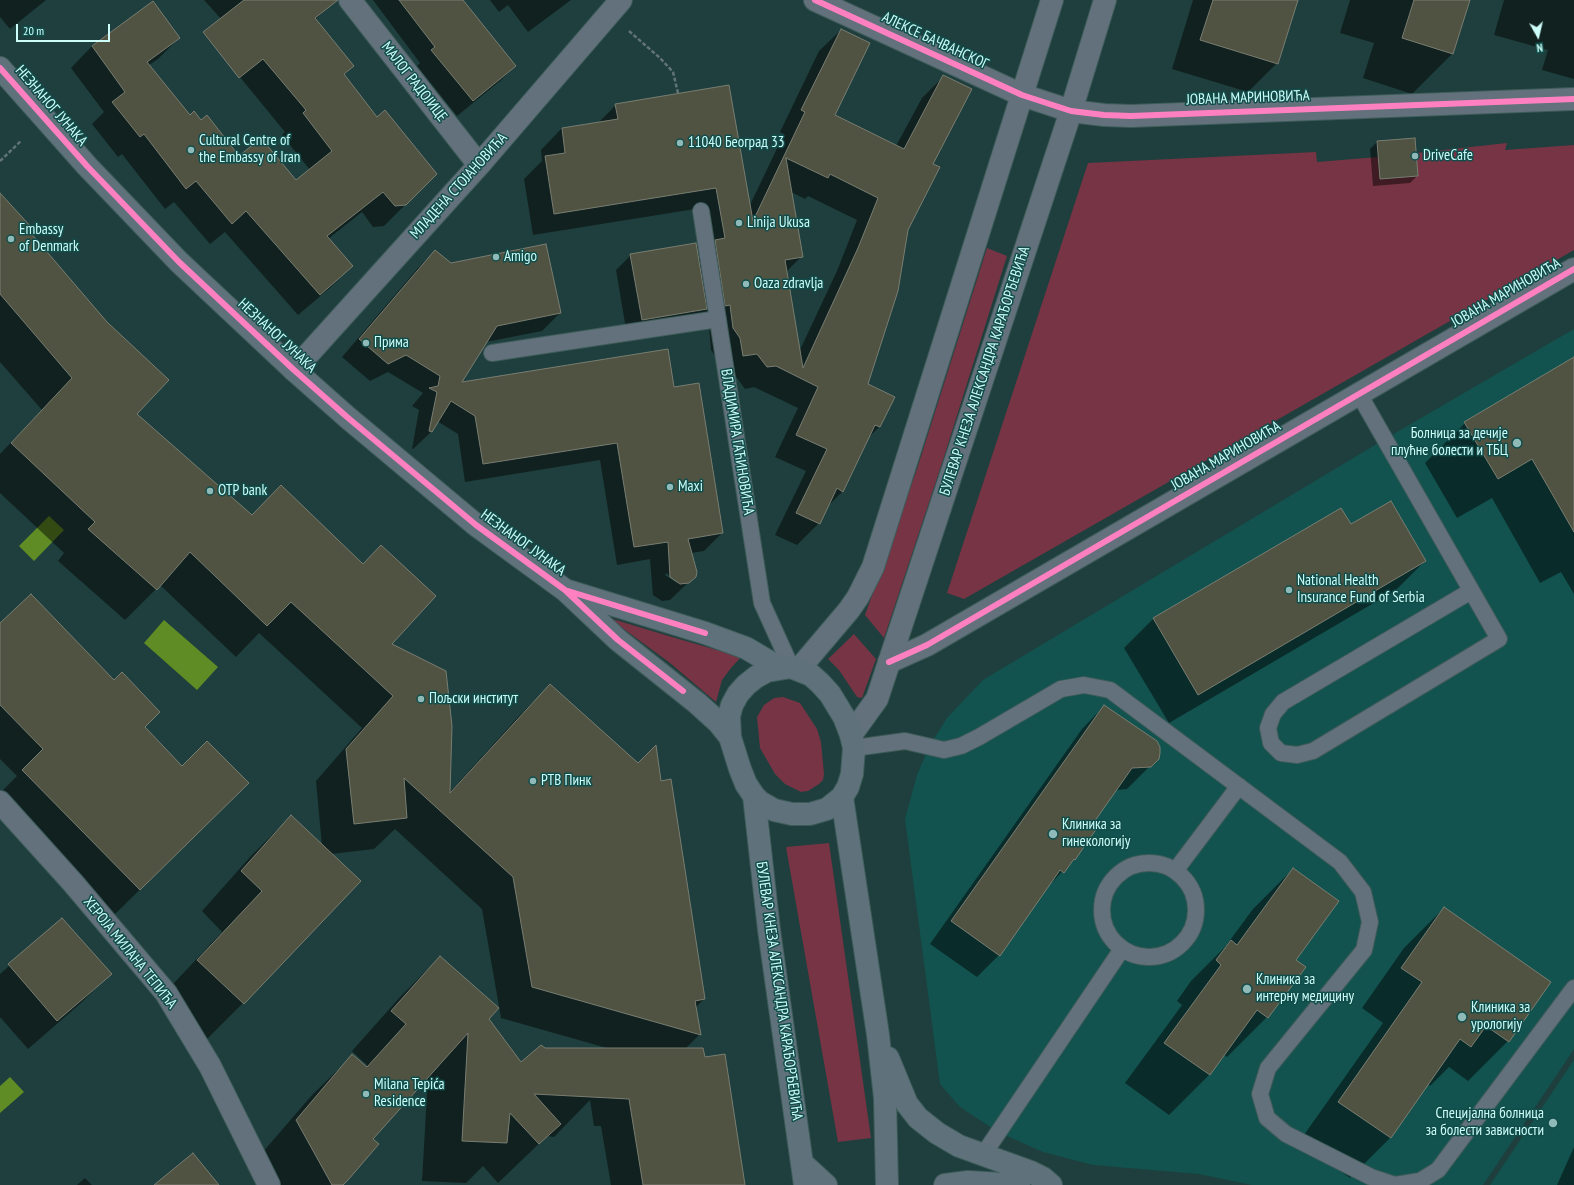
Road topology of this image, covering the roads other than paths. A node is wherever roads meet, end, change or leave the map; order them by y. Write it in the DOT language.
graph roads {
  1 [pos="350,0"];
  2 [pos="815,0"];
  3 [pos="1052,0"];
  4 [pos="1105,0"];
  5 [pos="615,7"];
  6 [pos="0,68"];
  7 [pos="1022,95"];
  8 [pos="1574,99"];
  9 [pos="1071,111"];
  10 [pos="479,165"];
  11 [pos="701,211"];
  12 [pos="1574,268"];
  13 [pos="718,319"];
  14 [pos="492,353"];
  15 [pos="294,370"];
  16 [pos="1359,394"];
  17 [pos="565,590"];
  18 [pos="1471,591"];
  19 [pos="889,662"];
  20 [pos="790,668"];
  21 [pos="730,737"];
  22 [pos="852,742"];
  23 [pos="1239,786"];
  24 [pos="754,796"];
  25 [pos="842,797"];
  26 [pos="0,802"];
  27 [pos="1176,871"];
  28 [pos="1122,949"];
  29 [pos="1574,988"];
  30 [pos="878,1035"];
  31 [pos="983,1155"];
  32 [pos="802,1163"];
  33 [pos="269,1185"];
  34 [pos="805,1185"];
  35 [pos="826,1185"];
  36 [pos="887,1185"];
  37 [pos="945,1185"];
  38 [pos="1019,1185"];
  39 [pos="1051,1185"];
  1 -- 10 [label="street, МАЛОГ РАДОЈИЦЕ"];
  2 -- 7 [label="street, АЛЕКСЕ БАЧВАНСКОГ"];
  3 -- 7 [label="street"];
  4 -- 9 [label="street, БУЛЕВАР КНЕЗА АЛЕКСАНДРА КАРАЂОРЂЕВИЋА"];
  5 -- 10 [label="street, МЛАДЕНА СТОЈАНОВИЋА"];
  6 -- 15 [label="main road, НЕЗНАНОГ ЈУНАКА"];
  7 -- 9 [label="street, ЈОВАНА МАРИНОВИЋА"];
  7 -- 20 [label="street"];
  8 -- 9 [label="street, ЈОВАНА МАРИНОВИЋА"];
  9 -- 19 [label="street, БУЛЕВАР КНЕЗА АЛЕКСАНДРА КАРАЂОРЂЕВИЋА"];
  10 -- 15 [label="street, МЛАДЕНА СТОЈАНОВИЋА"];
  11 -- 13 [label="lane, ВЛАДИМИРА ГАЋИНОВИЋА"];
  12 -- 16 [label="street, ЈОВАНА МАРИНОВИЋА"];
  13 -- 14 [label="lane"];
  13 -- 20 [label="lane, ВЛАДИМИРА ГАЋИНОВИЋА"];
  15 -- 17 [label="main road, НЕЗНАНОГ ЈУНАКА"];
  16 -- 18 [label="lane"];
  16 -- 19 [label="street, ЈОВАНА МАРИНОВИЋА"];
  17 -- 20 [label="main road, НЕЗНАНОГ ЈУНАКА"];
  17 -- 21 [label="main road, НЕЗНАНОГ ЈУНАКА"];
  18 -- 18 [label="lane"];
  19 -- 22 [label="street, БУЛЕВАР КНЕЗА АЛЕКСАНДРА КАРАЂОРЂЕВИЋА"];
  20 -- 21 [label="main road"];
  20 -- 22 [label="main road"];
  21 -- 24 [label="main road"];
  22 -- 23 [label="lane"];
  22 -- 25 [label="main road"];
  23 -- 27 [label="lane"];
  23 -- 29 [label="lane"];
  24 -- 25 [label="main road"];
  24 -- 32 [label="main road, БУЛЕВАР КНЕЗА АЛЕКСАНДРА КАРАЂОРЂЕВИЋА"];
  25 -- 30 [label="main road"];
  26 -- 33 [label="street, ХЕРОЈА МИЛАНА ТЕПИЋА"];
  27 -- 28 [label="lane"];
  27 -- 28 [label="lane"];
  28 -- 31 [label="lane"];
  30 -- 31 [label="main road"];
  30 -- 36 [label="main road"];
  31 -- 39 [label="main road"];
  32 -- 34 [label="main road, БУЛЕВАР КНЕЗА АЛЕКСАНДРА КАРАЂОРЂЕВИЋА"];
  32 -- 35 [label="main road"];
  37 -- 38 [label="main road"];
}
